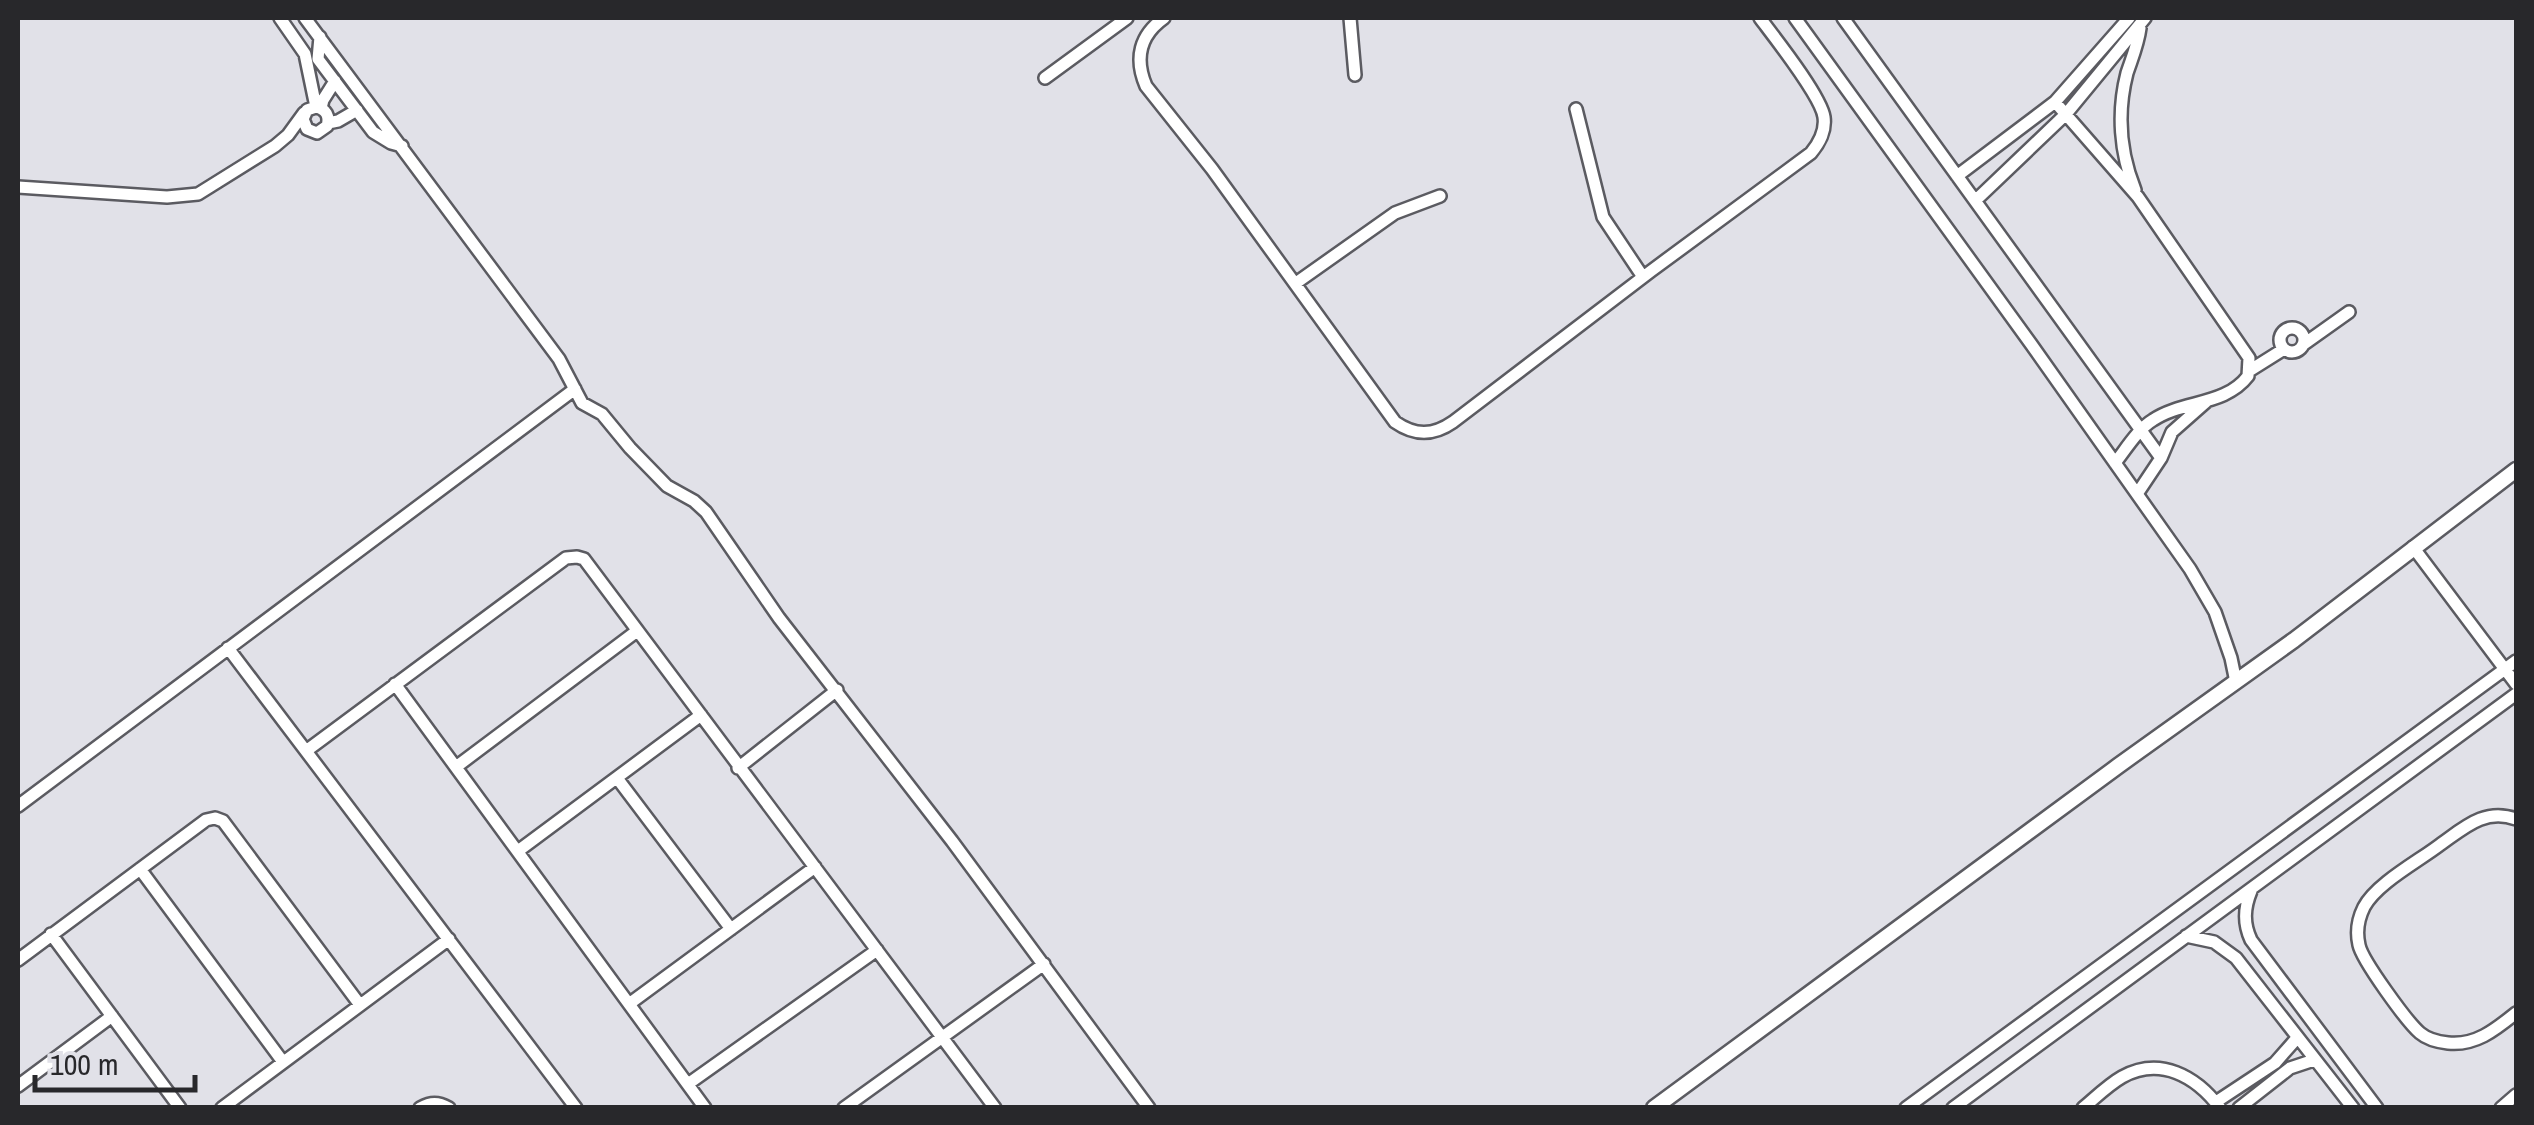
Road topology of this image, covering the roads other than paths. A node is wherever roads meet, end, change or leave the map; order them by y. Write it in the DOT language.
graph roads {
  1 [pos="280,18"];
  2 [pos="305,18"];
  3 [pos="1127,18"];
  4 [pos="1164,18"];
  5 [pos="1350,18"];
  6 [pos="1760,18"];
  7 [pos="1795,18"];
  8 [pos="1843,18"];
  9 [pos="2139,20"];
  10 [pos="320,37"];
  11 [pos="1354,75"];
  12 [pos="1046,78"];
  13 [pos="335,80"];
  14 [pos="2054,102"];
  15 [pos="1576,109"];
  16 [pos="314,110"];
  17 [pos="357,110"];
  18 [pos="2066,114"];
  19 [pos="328,122"];
  20 [pos="402,146"];
  21 [pos="1956,176"];
  22 [pos="18,187"];
  23 [pos="1440,196"];
  24 [pos="2138,196"];
  25 [pos="1976,200"];
  26 [pos="1643,276"];
  27 [pos="1296,283"];
  28 [pos="2350,312"];
  29 [pos="2304,344"];
  30 [pos="2284,349"];
  31 [pos="2250,370"];
  32 [pos="575,390"];
  33 [pos="2206,402"];
  34 [pos="2141,430"];
  35 [pos="2161,458"];
  36 [pos="2115,463"];
  37 [pos="2516,470"];
  38 [pos="2137,494"];
  39 [pos="2413,547"];
  40 [pos="637,630"];
  41 [pos="228,648"];
  42 [pos="2511,666"];
  43 [pos="2236,682"];
  44 [pos="395,684"];
  45 [pos="2516,684"];
  46 [pos="836,690"];
  47 [pos="2516,694"];
  48 [pos="701,716"];
  49 [pos="306,751"];
  50 [pos="456,767"];
  51 [pos="738,768"];
  52 [pos="617,778"];
  53 [pos="18,806"];
  54 [pos="2516,819"];
  55 [pos="518,852"];
  56 [pos="815,867"];
  57 [pos="140,869"];
  58 [pos="2252,887"];
  59 [pos="731,929"];
  60 [pos="51,934"];
  61 [pos="2186,936"];
  62 [pos="449,939"];
  63 [pos="877,950"];
  64 [pos="18,960"];
  65 [pos="1044,964"];
  66 [pos="630,1004"];
  67 [pos="360,1005"];
  68 [pos="2516,1013"];
  69 [pos="112,1016"];
  70 [pos="942,1037"];
  71 [pos="2298,1038"];
  72 [pos="2314,1060"];
  73 [pos="283,1062"];
  74 [pos="688,1084"];
  75 [pos="18,1086"];
  76 [pos="2516,1096"];
  77 [pos="2218,1105"];
  78 [pos="180,1108"];
  79 [pos="222,1108"];
  80 [pos="420,1108"];
  81 [pos="449,1108"];
  82 [pos="576,1108"];
  83 [pos="705,1108"];
  84 [pos="844,1108"];
  85 [pos="996,1108"];
  86 [pos="1149,1108"];
  87 [pos="1654,1108"];
  88 [pos="1906,1108"];
  89 [pos="1953,1108"];
  90 [pos="2083,1108"];
  91 [pos="2239,1108"];
  92 [pos="2352,1108"];
  93 [pos="2377,1108"];
  94 [pos="2501,1108"];
  1 -- 16 [label="street"];
  2 -- 10 [label="street"];
  3 -- 12 [label="street"];
  4 -- 27 [label="street"];
  5 -- 11 [label="street"];
  6 -- 26 [label="street"];
  7 -- 36 [label="street"];
  8 -- 21 [label="street"];
  9 -- 14 [label="street"];
  9 -- 18 [label="street"];
  9 -- 24 [label="street"];
  10 -- 13 [label="street"];
  10 -- 20 [label="street"];
  13 -- 16 [label="street"];
  13 -- 17 [label="street"];
  14 -- 18 [label="street"];
  14 -- 21 [label="street"];
  15 -- 26 [label="street"];
  16 -- 19 [label="street"];
  16 -- 19 [label="street"];
  16 -- 22 [label="street"];
  17 -- 19 [label="street"];
  17 -- 20 [label="street"];
  18 -- 24 [label="street"];
  18 -- 25 [label="street"];
  20 -- 32 [label="street"];
  21 -- 25 [label="street"];
  23 -- 27 [label="street"];
  24 -- 31 [label="street"];
  25 -- 34 [label="street"];
  26 -- 27 [label="street"];
  28 -- 29 [label="street"];
  29 -- 30 [label="street"];
  29 -- 30 [label="street"];
  30 -- 31 [label="street"];
  31 -- 33 [label="street"];
  32 -- 41 [label="street"];
  32 -- 46 [label="street"];
  33 -- 34 [label="street"];
  33 -- 35 [label="street"];
  34 -- 35 [label="street"];
  34 -- 36 [label="street"];
  35 -- 38 [label="street"];
  36 -- 38 [label="street"];
  37 -- 39 [label="street"];
  38 -- 43 [label="street"];
  39 -- 42 [label="street"];
  39 -- 43 [label="street"];
  40 -- 44 [label="street"];
  40 -- 48 [label="street"];
  40 -- 50 [label="street"];
  41 -- 49 [label="street"];
  41 -- 53 [label="street"];
  42 -- 45 [label="street"];
  42 -- 88 [label="street"];
  43 -- 87 [label="street"];
  44 -- 49 [label="street"];
  44 -- 50 [label="street"];
  46 -- 51 [label="street"];
  46 -- 65 [label="street"];
  47 -- 58 [label="street"];
  48 -- 51 [label="street"];
  48 -- 52 [label="street"];
  49 -- 62 [label="street"];
  50 -- 55 [label="street"];
  51 -- 56 [label="street"];
  52 -- 55 [label="street"];
  52 -- 59 [label="street"];
  54 -- 68 [label="street"];
  55 -- 66 [label="street"];
  56 -- 59 [label="street"];
  56 -- 63 [label="street"];
  57 -- 60 [label="street"];
  57 -- 67 [label="street"];
  57 -- 73 [label="street"];
  58 -- 61 [label="street"];
  58 -- 93 [label="street"];
  59 -- 66 [label="street"];
  60 -- 64 [label="street"];
  60 -- 69 [label="street"];
  61 -- 71 [label="street"];
  61 -- 89 [label="street"];
  62 -- 67 [label="street"];
  62 -- 82 [label="street"];
  63 -- 70 [label="street"];
  63 -- 74 [label="street"];
  65 -- 70 [label="street"];
  65 -- 86 [label="street"];
  66 -- 74 [label="street"];
  67 -- 73 [label="street"];
  69 -- 75 [label="street"];
  69 -- 78 [label="street"];
  70 -- 84 [label="street"];
  70 -- 85 [label="street"];
  71 -- 72 [label="street"];
  71 -- 77 [label="street"];
  72 -- 91 [label="street"];
  72 -- 92 [label="street"];
  73 -- 79 [label="street"];
  74 -- 83 [label="street"];
  76 -- 94 [label="street"];
  77 -- 90 [label="street"];
  80 -- 81 [label="street"];
}
